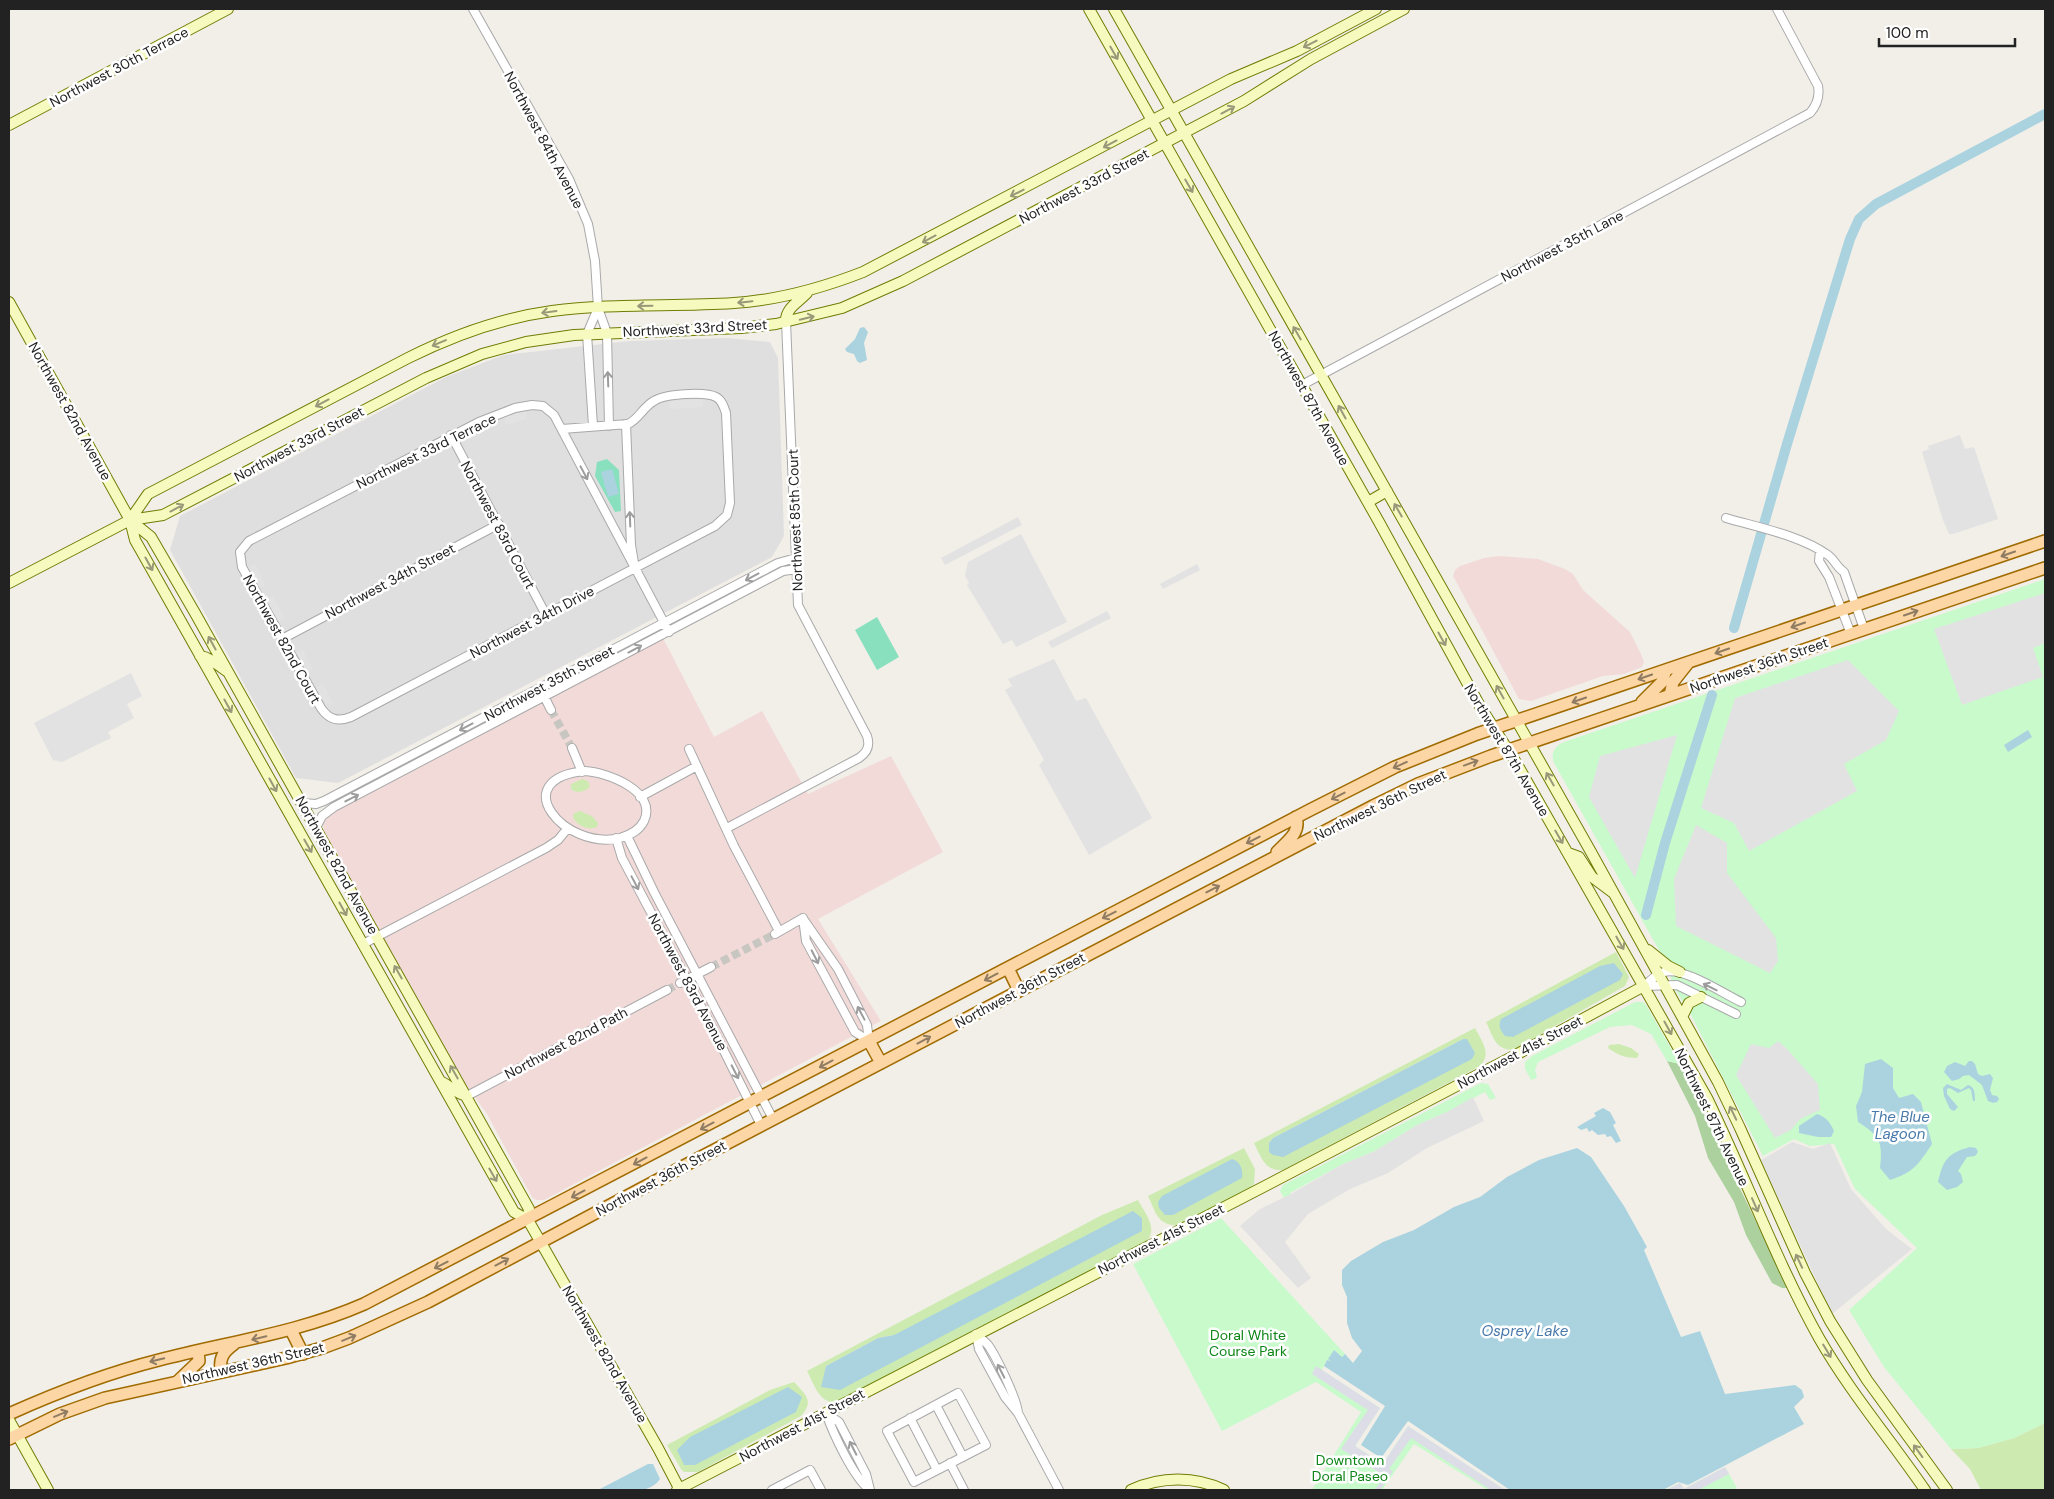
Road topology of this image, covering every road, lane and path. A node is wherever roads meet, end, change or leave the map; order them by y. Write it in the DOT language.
graph roads {
  1 [pos="228,9"];
  2 [pos="473,9"];
  3 [pos="1089,9"];
  4 [pos="1114,9"];
  5 [pos="1376,9"];
  6 [pos="1404,9"];
  7 [pos="1778,9"];
  8 [pos="1172,111"];
  9 [pos="1153,121"];
  10 [pos="9,125"];
  11 [pos="1185,133"];
  12 [pos="1165,144"];
  13 [pos="810,290"];
  14 [pos="9,302"];
  15 [pos="598,308"];
  16 [pos="786,322"];
  17 [pos="607,333"];
  18 [pos="587,334"];
  19 [pos="1321,375"];
  20 [pos="1302,385"];
  21 [pos="626,424"];
  22 [pos="593,426"];
  23 [pos="609,426"];
  24 [pos="562,429"];
  25 [pos="451,435"];
  26 [pos="1387,491"];
  27 [pos="1368,502"];
  28 [pos="1726,518"];
  29 [pos="130,520"];
  30 [pos="498,524"];
  31 [pos="2045,541"];
  32 [pos="1820,551"];
  33 [pos="240,552"];
  34 [pos="796,558"];
  35 [pos="635,567"];
  36 [pos="2045,568"];
  37 [pos="797,569"];
  38 [pos="9,583"];
  39 [pos="1857,605"];
  40 [pos="1841,610"];
  41 [pos="546,615"];
  42 [pos="664,623"];
  43 [pos="1864,629"];
  44 [pos="669,632"];
  45 [pos="1851,634"];
  46 [pos="282,639"];
  47 [pos="200,656"];
  48 [pos="1689,662"];
  49 [pos="1666,670"];
  50 [pos="229,672"];
  51 [pos="540,688"];
  52 [pos="1670,695"];
  53 [pos="544,697"];
  54 [pos="1638,706"];
  55 [pos="551,710"];
  56 [pos="335,719"];
  57 [pos="1516,721"];
  58 [pos="1494,728"];
  59 [pos="1529,743"];
  60 [pos="572,748"];
  61 [pos="689,749"];
  62 [pos="1508,750"];
  63 [pos="418,752"];
  64 [pos="422,761"];
  65 [pos="697,766"];
  66 [pos="582,772"];
  67 [pos="640,797"];
  68 [pos="302,803"];
  69 [pos="1296,817"];
  70 [pos="316,828"];
  71 [pos="568,828"];
  72 [pos="727,828"];
  73 [pos="627,836"];
  74 [pos="616,838"];
  75 [pos="1568,853"];
  76 [pos="1272,858"];
  77 [pos="1614,894"];
  78 [pos="802,918"];
  79 [pos="378,936"];
  80 [pos="363,944"];
  81 [pos="1643,946"];
  82 [pos="711,967"];
  83 [pos="1008,968"];
  84 [pos="1680,972"];
  85 [pos="698,974"];
  86 [pos="1658,974"];
  87 [pos="683,982"];
  88 [pos="1663,984"];
  89 [pos="1644,986"];
  90 [pos="847,987"];
  91 [pos="667,990"];
  92 [pos="1019,991"];
  93 [pos="835,994"];
  94 [pos="1701,997"];
  95 [pos="1741,1002"];
  96 [pos="418,1008"];
  97 [pos="1736,1014"];
  98 [pos="403,1016"];
  99 [pos="1682,1017"];
  100 [pos="869,1041"];
  101 [pos="881,1063"];
  102 [pos="439,1080"];
  103 [pos="466,1096"];
  104 [pos="762,1097"];
  105 [pos="751,1103"];
  106 [pos="773,1119"];
  107 [pos="762,1126"];
  108 [pos="528,1220"];
  109 [pos="540,1242"];
  110 [pos="1821,1305"];
  111 [pos="1805,1312"];
  112 [pos="291,1330"];
  113 [pos="976,1334"];
  114 [pos="235,1343"];
  115 [pos="198,1351"];
  116 [pos="303,1354"];
  117 [pos="221,1372"];
  118 [pos="178,1381"];
  119 [pos="936,1405"];
  120 [pos="826,1413"];
  121 [pos="9,1414"];
  122 [pos="910,1418"];
  123 [pos="9,1420"];
  124 [pos="13,1437"];
  125 [pos="963,1457"];
  126 [pos="950,1464"];
  127 [pos="937,1470"];
  128 [pos="787,1482"];
  129 [pos="48,1490"];
  130 [pos="679,1490"];
  131 [pos="772,1490"];
  132 [pos="792,1490"];
  133 [pos="821,1490"];
  134 [pos="870,1490"];
  135 [pos="964,1490"];
  136 [pos="1059,1490"];
  137 [pos="1131,1490"];
  138 [pos="1224,1490"];
  139 [pos="1925,1490"];
  140 [pos="1947,1490"];
  1 -- 10 [label="street, Northwest 30th Terrace"];
  2 -- 15 [label="street, Northwest 84th Avenue"];
  3 -- 9 [label="street, Northwest 87th Avenue, one-way"];
  4 -- 8 [label="street, Northwest 87th Avenue"];
  5 -- 8 [label="street, Northwest 33rd Street, one-way"];
  11 -- 6 [label="street, Northwest 33rd Street, one-way"];
  7 -- 19 [label="street, Northwest 35th Lane"];
  8 -- 9 [label="street, Northwest 33rd Street"];
  8 -- 11 [label="street, Northwest 87th Avenue"];
  9 -- 12 [label="street, Northwest 87th Avenue"];
  9 -- 13 [label="street, Northwest 33rd Street, one-way"];
  11 -- 12 [label="street, Northwest 33rd Street"];
  19 -- 11 [label="street, Northwest 87th Avenue, one-way"];
  16 -- 12 [label="street, Northwest 33rd Street, one-way"];
  12 -- 20 [label="street, Northwest 87th Avenue, one-way"];
  13 -- 15 [label="street, Northwest 33rd Street, one-way"];
  13 -- 16 [label="street"];
  14 -- 29 [label="street, Northwest 82nd Avenue"];
  15 -- 17 [label="street, Northwest 84th Avenue"];
  15 -- 18 [label="street, Northwest 84th Avenue"];
  15 -- 29 [label="street, Northwest 33rd Street, one-way"];
  16 -- 17 [label="street, Northwest 33rd Street"];
  16 -- 34 [label="street, Northwest 85th Court"];
  17 -- 18 [label="street, Northwest 33rd Street"];
  23 -- 17 [label="street, Northwest 84th Avenue, one-way"];
  18 -- 22 [label="street, Northwest 84th Avenue"];
  29 -- 18 [label="street, Northwest 33rd Street, one-way"];
  19 -- 20 [label="street, Northwest 35th Lane"];
  26 -- 19 [label="street, Northwest 87th Avenue, one-way"];
  20 -- 27 [label="street, Northwest 87th Avenue"];
  21 -- 23 [label="street"];
  35 -- 21 [label="street, one-way"];
  21 -- 35 [label="street, Northwest 34th Drive"];
  22 -- 23 [label="street"];
  22 -- 24 [label="street"];
  24 -- 25 [label="street, Northwest 33rd Terrace"];
  24 -- 35 [label="street, one-way"];
  25 -- 30 [label="street, Northwest 83rd Court"];
  25 -- 33 [label="street, Northwest 33rd Terrace"];
  26 -- 27 [label="street"];
  57 -- 26 [label="street, Northwest 87th Avenue, one-way"];
  27 -- 58 [label="street, Northwest 87th Avenue, one-way"];
  28 -- 32 [label="street"];
  29 -- 38 [label="street, Northwest 33rd Street"];
  29 -- 47 [label="street, Northwest 82nd Avenue, one-way"];
  50 -- 29 [label="street, Northwest 82nd Avenue, one-way"];
  30 -- 41 [label="street, Northwest 83rd Court"];
  30 -- 46 [label="street, Northwest 34th Street"];
  31 -- 39 [label="main road, Northwest 36th Street, one-way"];
  32 -- 39 [label="street"];
  32 -- 40 [label="street"];
  33 -- 46 [label="street, Northwest 82nd Court"];
  34 -- 37 [label="street, Northwest 85th Court"];
  34 -- 42 [label="street, Northwest 35th Street, one-way"];
  35 -- 41 [label="street, Northwest 34th Drive"];
  35 -- 42 [label="street"];
  43 -- 36 [label="main road, Northwest 36th Street, one-way"];
  37 -- 44 [label="street, Northwest 35th Street"];
  37 -- 72 [label="street, Northwest 85th Court"];
  39 -- 40 [label="main road, Northwest 36th Street"];
  39 -- 43 [label="street"];
  40 -- 45 [label="street"];
  40 -- 48 [label="main road, Northwest 36th Street, one-way"];
  41 -- 56 [label="street, Northwest 34th Drive"];
  42 -- 44 [label="street"];
  42 -- 51 [label="street, Northwest 35th Street"];
  43 -- 45 [label="main road, Northwest 36th Street"];
  53 -- 44 [label="street, Northwest 35th Street, one-way"];
  45 -- 52 [label="main road, Northwest 36th Street"];
  46 -- 56 [label="street, Northwest 82nd Court"];
  47 -- 50 [label="street"];
  47 -- 80 [label="street, Northwest 82nd Avenue, one-way"];
  48 -- 49 [label="main road, Northwest 36th Street"];
  48 -- 52 [label="main road"];
  49 -- 54 [label="main road"];
  49 -- 57 [label="main road, Northwest 36th Street, one-way"];
  50 -- 68 [label="street, Northwest 82nd Avenue"];
  51 -- 53 [label="street"];
  51 -- 63 [label="street, Northwest 35th Street, one-way"];
  52 -- 54 [label="main road, Northwest 36th Street"];
  53 -- 55 [label="street"];
  53 -- 64 [label="street, Northwest 35th Street"];
  54 -- 59 [label="main road, Northwest 36th Street"];
  57 -- 58 [label="main road, Northwest 36th Street"];
  57 -- 59 [label="street, Northwest 87th Avenue"];
  58 -- 62 [label="street, Northwest 87th Avenue"];
  58 -- 69 [label="main road, Northwest 36th Street, one-way"];
  59 -- 62 [label="main road, Northwest 36th Street"];
  77 -- 59 [label="street, Northwest 87th Avenue, one-way"];
  60 -- 66 [label="street"];
  61 -- 65 [label="street"];
  62 -- 75 [label="street, Northwest 87th Avenue, one-way"];
  76 -- 62 [label="main road, Northwest 36th Street, one-way"];
  63 -- 64 [label="street"];
  63 -- 68 [label="street, Northwest 35th Street"];
  70 -- 64 [label="street, Northwest 35th Street, one-way"];
  65 -- 67 [label="street"];
  65 -- 72 [label="street"];
  66 -- 67 [label="street"];
  66 -- 71 [label="street"];
  67 -- 73 [label="street"];
  68 -- 70 [label="street, Northwest 82nd Avenue"];
  69 -- 76 [label="main road"];
  69 -- 83 [label="main road, Northwest 36th Street, one-way"];
  70 -- 79 [label="street, Northwest 82nd Avenue"];
  71 -- 74 [label="street"];
  71 -- 79 [label="street"];
  72 -- 78 [label="street"];
  73 -- 74 [label="street"];
  73 -- 85 [label="street, Northwest 83rd Avenue"];
  74 -- 87 [label="street, Northwest 83rd Avenue, one-way"];
  75 -- 77 [label="street"];
  75 -- 89 [label="street, Northwest 87th Avenue, one-way"];
  92 -- 76 [label="main road, Northwest 36th Street, one-way"];
  77 -- 81 [label="street, Northwest 87th Avenue"];
  78 -- 90 [label="street"];
  78 -- 93 [label="street, one-way"];
  79 -- 80 [label="street"];
  96 -- 79 [label="street, Northwest 82nd Avenue, one-way"];
  80 -- 98 [label="street, Northwest 82nd Avenue"];
  81 -- 84 [label="street"];
  81 -- 86 [label="street, Northwest 87th Avenue"];
  82 -- 85 [label="street"];
  83 -- 92 [label="main road"];
  83 -- 100 [label="main road, Northwest 36th Street, one-way"];
  84 -- 86 [label="street"];
  95 -- 84 [label="street, one-way"];
  85 -- 87 [label="street"];
  85 -- 104 [label="street, Northwest 83rd Avenue"];
  86 -- 88 [label="street, Northwest 87th Avenue"];
  86 -- 89 [label="street, Northwest 41st Street"];
  87 -- 105 [label="street, Northwest 83rd Avenue, one-way"];
  88 -- 89 [label="street, Northwest 41st Street"];
  88 -- 94 [label="street, Northwest 41st Street"];
  88 -- 99 [label="street, Northwest 87th Avenue"];
  89 -- 111 [label="street, Northwest 87th Avenue, one-way"];
  89 -- 113 [label="street, Northwest 41st Street"];
  90 -- 93 [label="street"];
  100 -- 90 [label="street, one-way"];
  91 -- 103 [label="street, Northwest 82nd Path"];
  101 -- 92 [label="main road, Northwest 36th Street, one-way"];
  93 -- 100 [label="street"];
  94 -- 97 [label="street, Northwest 41st Street"];
  94 -- 99 [label="street"];
  96 -- 98 [label="street"];
  103 -- 96 [label="street, Northwest 82nd Avenue, one-way"];
  98 -- 102 [label="street, Northwest 82nd Avenue"];
  110 -- 99 [label="street, Northwest 87th Avenue, one-way"];
  100 -- 101 [label="main road"];
  100 -- 104 [label="main road, Northwest 36th Street, one-way"];
  101 -- 106 [label="main road, Northwest 36th Street"];
  102 -- 103 [label="street"];
  102 -- 108 [label="street, Northwest 82nd Avenue, one-way"];
  103 -- 108 [label="street, Northwest 82nd Avenue"];
  104 -- 105 [label="main road, Northwest 36th Street"];
  104 -- 106 [label="street, Northwest 83rd Avenue"];
  105 -- 107 [label="street, Northwest 83rd Avenue"];
  105 -- 108 [label="main road, Northwest 36th Street, one-way"];
  106 -- 107 [label="main road, Northwest 36th Street"];
  107 -- 109 [label="main road, Northwest 36th Street"];
  108 -- 109 [label="street, Northwest 82nd Avenue"];
  108 -- 112 [label="main road, Northwest 36th Street, one-way"];
  116 -- 109 [label="main road, Northwest 36th Street, one-way"];
  109 -- 130 [label="street, Northwest 82nd Avenue"];
  110 -- 111 [label="street"];
  140 -- 110 [label="street, Northwest 87th Avenue, one-way"];
  111 -- 139 [label="street, Northwest 87th Avenue, one-way"];
  112 -- 114 [label="main road, Northwest 36th Street, one-way"];
  112 -- 116 [label="main road"];
  113 -- 120 [label="street, Northwest 41st Street"];
  113 -- 136 [label="street"];
  114 -- 115 [label="main road, Northwest 36th Street"];
  114 -- 117 [label="main road"];
  115 -- 118 [label="main road"];
  115 -- 121 [label="main road, Northwest 36th Street, one-way"];
  116 -- 117 [label="main road, Northwest 36th Street"];
  117 -- 118 [label="main road, Northwest 36th Street"];
  124 -- 118 [label="main road, Northwest 36th Street, one-way"];
  119 -- 122 [label="street"];
  119 -- 125 [label="street"];
  119 -- 125 [label="street"];
  120 -- 130 [label="street, Northwest 41st Street"];
  120 -- 134 [label="street"];
  122 -- 127 [label="street"];
  122 -- 127 [label="street"];
  123 -- 124 [label="street"];
  124 -- 129 [label="street"];
  125 -- 126 [label="street"];
  126 -- 127 [label="street"];
  126 -- 135 [label="street"];
  128 -- 131 [label="street"];
  128 -- 132 [label="street"];
  128 -- 133 [label="street"];
  137 -- 138 [label="street"];
}
